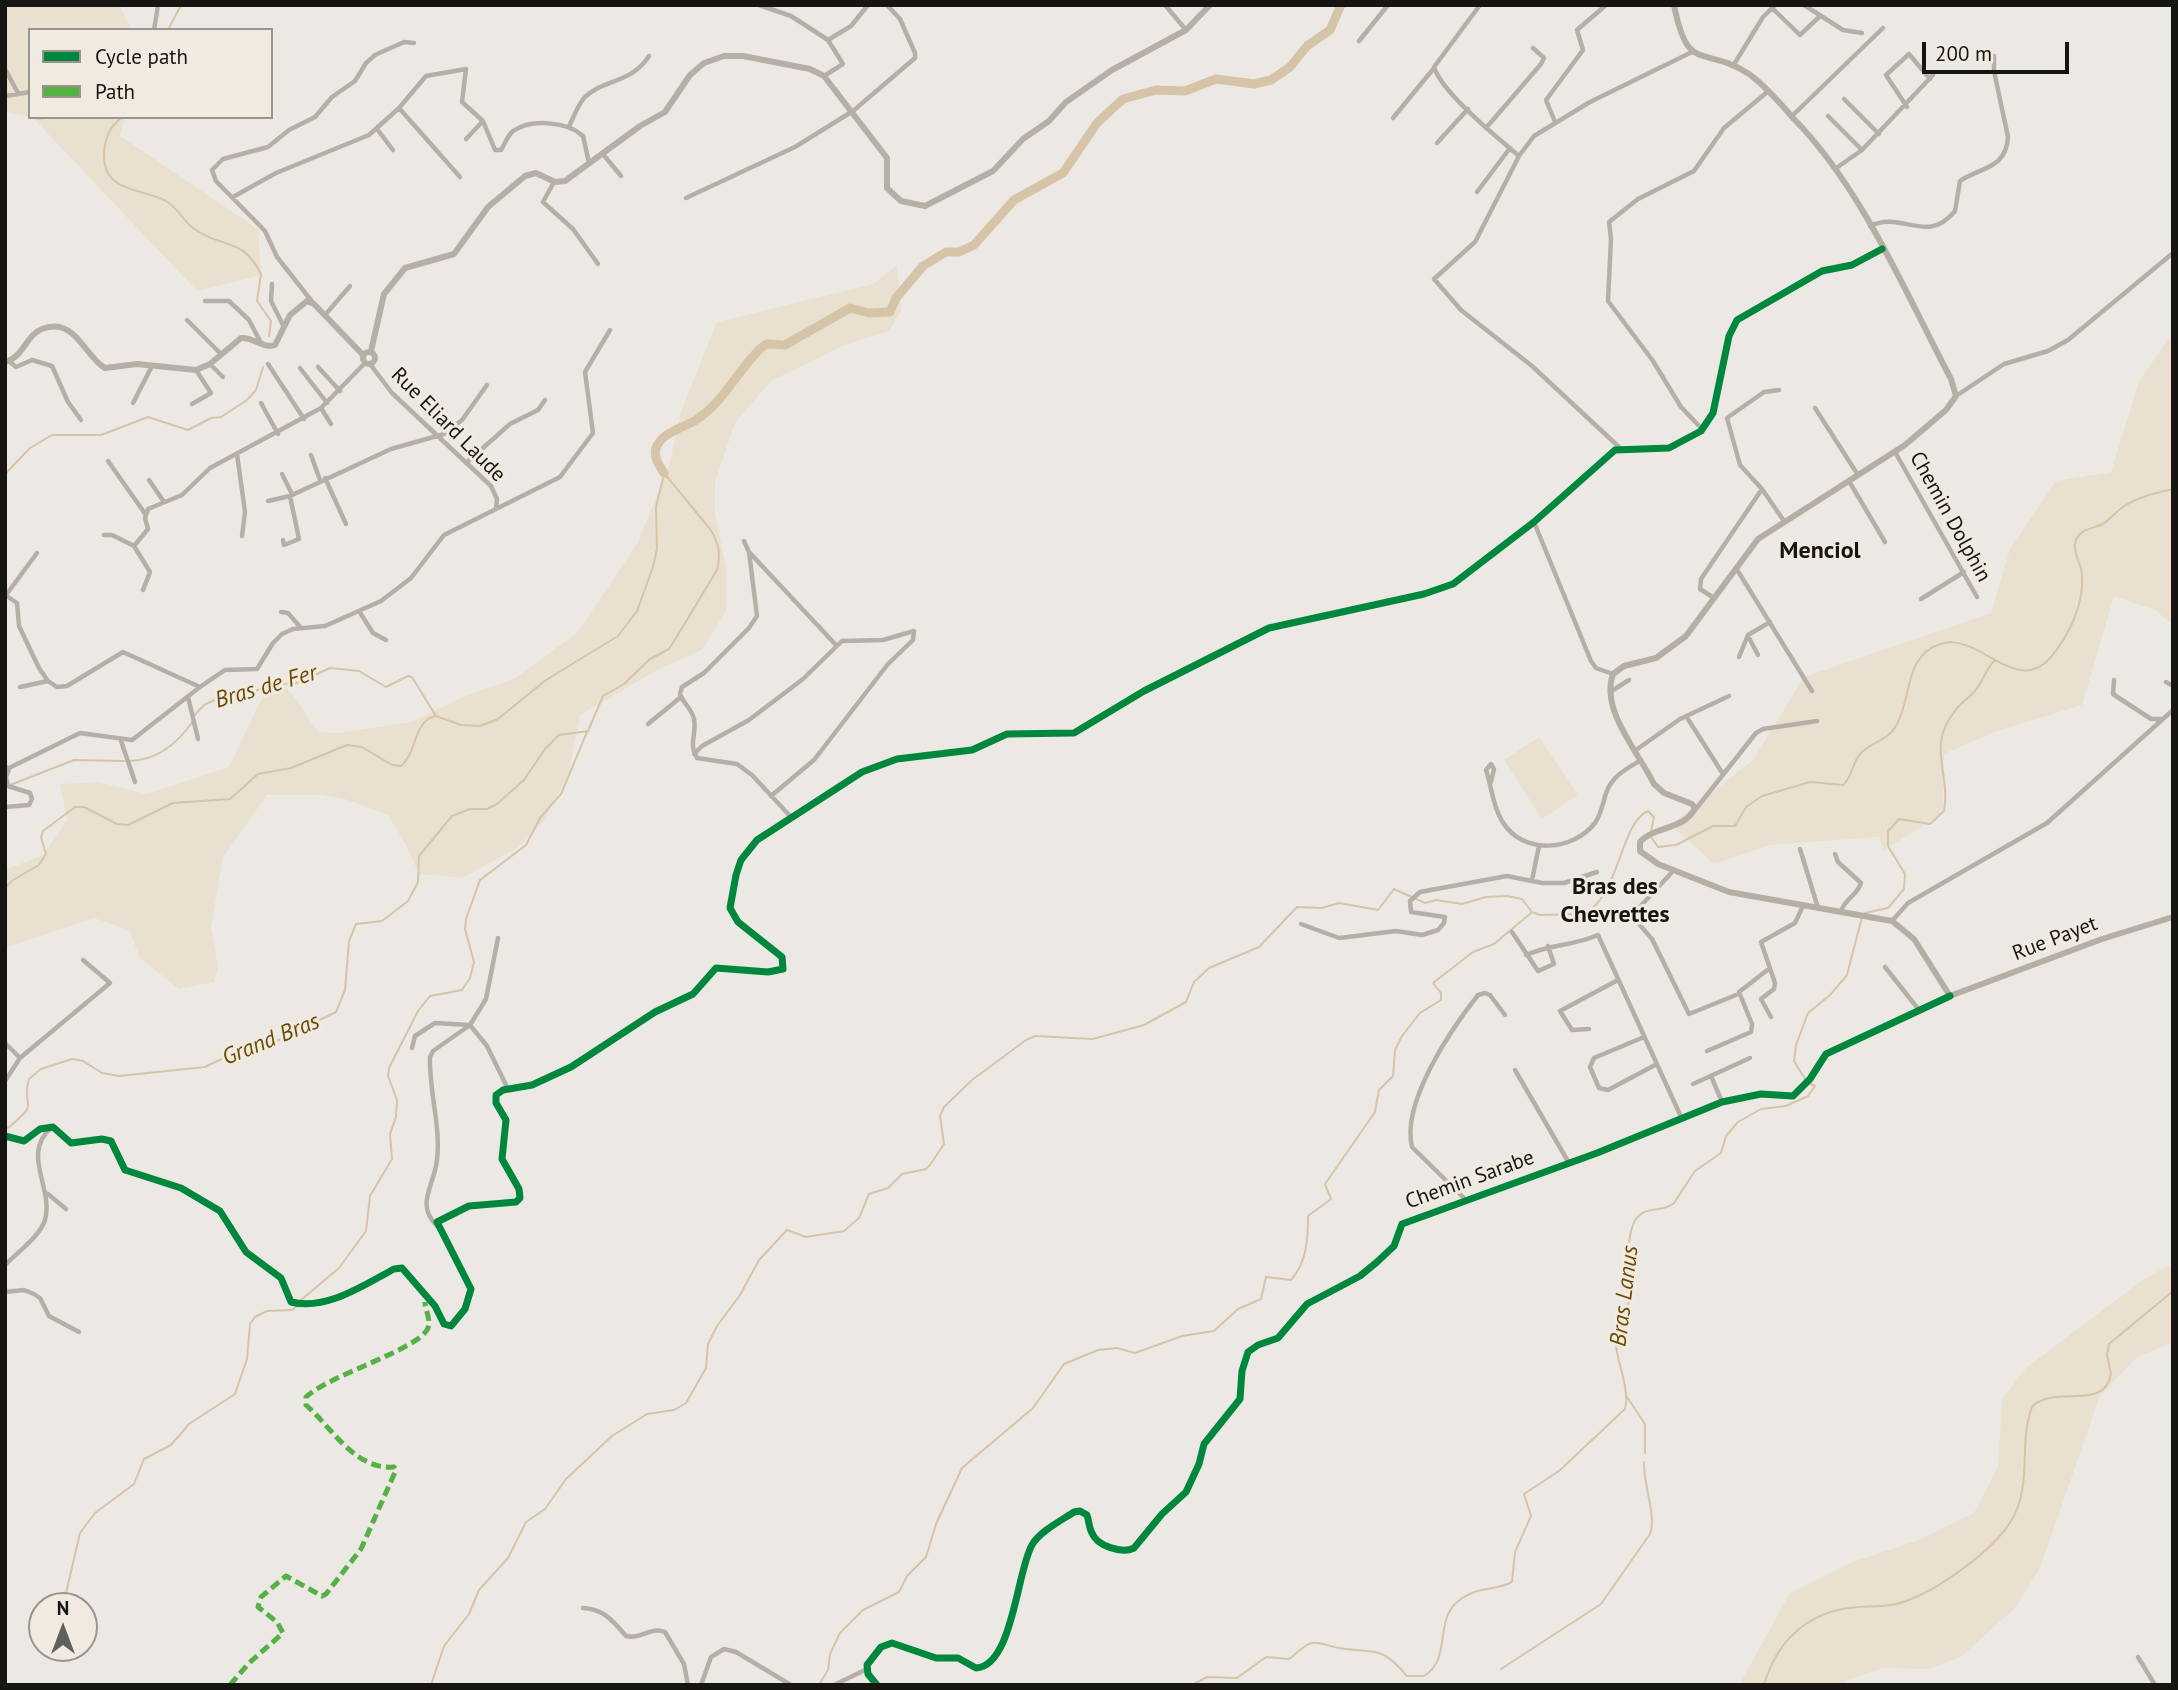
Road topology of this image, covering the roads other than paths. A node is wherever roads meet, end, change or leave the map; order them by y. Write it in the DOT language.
graph roads {
  1 [pos="158,5"];
  2 [pos="759,5"];
  3 [pos="869,5"];
  4 [pos="887,5"];
  5 [pos="1210,5"];
  6 [pos="1388,5"];
  7 [pos="1480,5"];
  8 [pos="1606,5"];
  9 [pos="1674,5"];
  10 [pos="1804,5"];
  11 [pos="1167,6"];
  12 [pos="1773,7"];
  13 [pos="1819,17"];
  14 [pos="154,28"];
  15 [pos="1883,28"];
  16 [pos="1186,30"];
  17 [pos="1862,33"];
  18 [pos="828,40"];
  19 [pos="1359,41"];
  20 [pos="414,43"];
  21 [pos="1533,48"];
  22 [pos="1692,52"];
  23 [pos="649,56"];
  24 [pos="1994,56"];
  25 [pos="1434,67"];
  26 [pos="1732,67"];
  27 [pos="5,69"];
  28 [pos="824,76"];
  29 [pos="28,92"];
  30 [pos="18,93"];
  31 [pos="1766,93"];
  32 [pos="5,96"];
  33 [pos="1844,99"];
  34 [pos="1907,107"];
  35 [pos="399,108"];
  36 [pos="1468,109"];
  37 [pos="853,111"];
  38 [pos="1792,116"];
  39 [pos="1828,116"];
  40 [pos="1393,118"];
  41 [pos="483,121"];
  42 [pos="1555,122"];
  43 [pos="569,126"];
  44 [pos="1486,128"];
  45 [pos="377,129"];
  46 [pos="1879,134"];
  47 [pos="467,139"];
  48 [pos="1437,143"];
  49 [pos="1510,148"];
  50 [pos="393,150"];
  51 [pos="1863,150"];
  52 [pos="602,153"];
  53 [pos="1519,156"];
  54 [pos="589,163"];
  55 [pos="1835,169"];
  56 [pos="621,176"];
  57 [pos="460,177"];
  58 [pos="554,182"];
  59 [pos="1477,192"];
  60 [pos="233,197"];
  61 [pos="686,198"];
  62 [pos="1869,226"];
  63 [pos="1882,249"];
  64 [pos="2173,253"];
  65 [pos="598,264"];
  66 [pos="272,284"];
  67 [pos="350,286"];
  68 [pos="205,301"];
  69 [pos="314,304"];
  70 [pos="324,316"];
  71 [pos="187,320"];
  72 [pos="284,327"];
  73 [pos="610,330"];
  74 [pos="261,343"];
  75 [pos="371,351"];
  76 [pos="221,354"];
  77 [pos="363,355"];
  78 [pos="7,362"];
  79 [pos="368,363"];
  80 [pos="210,364"];
  81 [pos="268,364"];
  82 [pos="152,366"];
  83 [pos="300,368"];
  84 [pos="318,368"];
  85 [pos="196,370"];
  86 [pos="223,377"];
  87 [pos="487,385"];
  88 [pos="1779,390"];
  89 [pos="340,391"];
  90 [pos="1956,396"];
  91 [pos="545,400"];
  92 [pos="134,403"];
  93 [pos="261,403"];
  94 [pos="327,403"];
  95 [pos="192,404"];
  96 [pos="321,408"];
  97 [pos="1815,408"];
  98 [pos="304,419"];
  99 [pos="81,420"];
  100 [pos="331,424"];
  101 [pos="1702,429"];
  102 [pos="278,434"];
  103 [pos="440,436"];
  104 [pos="1619,448"];
  105 [pos="1895,452"];
  106 [pos="237,453"];
  107 [pos="311,455"];
  108 [pos="108,461"];
  109 [pos="466,463"];
  110 [pos="282,474"];
  111 [pos="1858,475"];
  112 [pos="323,479"];
  113 [pos="149,480"];
  114 [pos="1849,481"];
  115 [pos="1762,489"];
  116 [pos="291,495"];
  117 [pos="268,500"];
  118 [pos="164,502"];
  119 [pos="496,509"];
  120 [pos="146,515"];
  121 [pos="1784,521"];
  122 [pos="1534,522"];
  123 [pos="346,524"];
  124 [pos="104,535"];
  125 [pos="242,536"];
  126 [pos="744,541"];
  127 [pos="1885,542"];
  128 [pos="284,544"];
  129 [pos="134,545"];
  130 [pos="749,552"];
  131 [pos="37,553"];
  132 [pos="1736,568"];
  133 [pos="1964,572"];
  134 [pos="142,590"];
  135 [pos="6,595"];
  136 [pos="1977,597"];
  137 [pos="1715,599"];
  138 [pos="1921,599"];
  139 [pos="359,611"];
  140 [pos="281,612"];
  141 [pos="1770,622"];
  142 [pos="301,628"];
  143 [pos="1748,635"];
  144 [pos="386,640"];
  145 [pos="836,645"];
  146 [pos="1758,655"];
  147 [pos="1739,657"];
  148 [pos="1613,674"];
  149 [pos="1629,680"];
  150 [pos="2114,680"];
  151 [pos="48,681"];
  152 [pos="2166,682"];
  153 [pos="2173,686"];
  154 [pos="20,687"];
  155 [pos="200,687"];
  156 [pos="1812,691"];
  157 [pos="1609,692"];
  158 [pos="188,696"];
  159 [pos="681,696"];
  160 [pos="1729,696"];
  161 [pos="2173,709"];
  162 [pos="1686,716"];
  163 [pos="2162,719"];
  164 [pos="1817,722"];
  165 [pos="648,724"];
  166 [pos="198,739"];
  167 [pos="121,740"];
  168 [pos="1636,750"];
  169 [pos="694,754"];
  170 [pos="1642,760"];
  171 [pos="7,768"];
  172 [pos="1723,774"];
  173 [pos="135,782"];
  174 [pos="1491,782"];
  175 [pos="771,796"];
  176 [pos="5,807"];
  177 [pos="1693,813"];
  178 [pos="790,816"];
  179 [pos="1539,846"];
  180 [pos="1800,849"];
  181 [pos="1835,854"];
  182 [pos="1674,869"];
  183 [pos="1597,872"];
  184 [pos="1532,880"];
  185 [pos="1802,908"];
  186 [pos="1818,909"];
  187 [pos="1841,913"];
  188 [pos="2173,917"];
  189 [pos="1892,921"];
  190 [pos="1301,924"];
  191 [pos="1512,932"];
  192 [pos="498,938"];
  193 [pos="1548,946"];
  194 [pos="1526,956"];
  195 [pos="83,960"];
  196 [pos="1885,967"];
  197 [pos="1770,968"];
  198 [pos="1618,979"];
  199 [pos="1736,995"];
  200 [pos="1950,996"];
  201 [pos="1919,1010"];
  202 [pos="1505,1015"];
  203 [pos="1770,1017"];
  204 [pos="470,1025"];
  205 [pos="1589,1029"];
  206 [pos="1644,1037"];
  207 [pos="5,1044"];
  208 [pos="412,1048"];
  209 [pos="1707,1051"];
  210 [pos="20,1058"];
  211 [pos="1750,1058"];
  212 [pos="1657,1064"];
  213 [pos="1515,1070"];
  214 [pos="1711,1076"];
  215 [pos="5,1081"];
  216 [pos="1693,1084"];
  217 [pos="508,1089"];
  218 [pos="1722,1102"];
  219 [pos="1682,1119"];
  220 [pos="53,1127"];
  221 [pos="5,1136"];
  222 [pos="1569,1163"];
  223 [pos="47,1193"];
  224 [pos="1466,1200"];
  225 [pos="66,1209"];
  226 [pos="437,1226"];
  227 [pos="5,1265"];
  228 [pos="5,1292"];
  229 [pos="79,1332"];
  230 [pos="583,1608"];
  231 [pos="2138,1657"];
  232 [pos="867,1669"];
  233 [pos="688,1685"];
  234 [pos="701,1685"];
  235 [pos="791,1685"];
  236 [pos="834,1685"];
  237 [pos="877,1685"];
  238 [pos="2155,1685"];
  1 -- 14 [label="street"];
  2 -- 18 [label="street"];
  3 -- 18 [label="street"];
  4 -- 37 [label="street"];
  5 -- 16 [label="street"];
  6 -- 19 [label="street"];
  7 -- 25 [label="street"];
  8 -- 42 [label="street"];
  9 -- 22 [label="main road"];
  10 -- 13 [label="street"];
  11 -- 16 [label="street"];
  12 -- 13 [label="street"];
  12 -- 26 [label="street"];
  13 -- 17 [label="street"];
  15 -- 38 [label="street"];
  16 -- 37 [label="street"];
  18 -- 28 [label="street"];
  20 -- 60 [label="street"];
  21 -- 44 [label="street"];
  22 -- 26 [label="main road"];
  22 -- 42 [label="street"];
  23 -- 43 [label="street"];
  24 -- 62 [label="street"];
  25 -- 36 [label="street"];
  25 -- 40 [label="street"];
  26 -- 31 [label="main road"];
  27 -- 30 [label="street"];
  28 -- 37 [label="street"];
  28 -- 52 [label="street"];
  29 -- 30 [label="street"];
  30 -- 32 [label="street"];
  31 -- 38 [label="main road"];
  31 -- 101 [label="street"];
  33 -- 46 [label="street"];
  34 -- 34 [label="street"];
  34 -- 46 [label="street"];
  35 -- 41 [label="street"];
  35 -- 45 [label="street"];
  35 -- 57 [label="street"];
  36 -- 44 [label="street"];
  36 -- 48 [label="street"];
  37 -- 61 [label="street"];
  38 -- 55 [label="main road"];
  39 -- 51 [label="street"];
  41 -- 43 [label="street"];
  41 -- 47 [label="street"];
  42 -- 53 [label="street"];
  43 -- 54 [label="street"];
  44 -- 49 [label="street"];
  45 -- 50 [label="street"];
  45 -- 60 [label="street"];
  46 -- 51 [label="street"];
  49 -- 53 [label="street"];
  49 -- 59 [label="street"];
  51 -- 55 [label="street"];
  52 -- 54 [label="street"];
  52 -- 56 [label="street"];
  53 -- 104 [label="street"];
  54 -- 58 [label="street"];
  55 -- 62 [label="main road"];
  58 -- 65 [label="street"];
  58 -- 75 [label="street"];
  60 -- 69 [label="street"];
  62 -- 63 [label="main road"];
  63 -- 90 [label="main road"];
  63 -- 101 [label="street"];
  64 -- 90 [label="street"];
  66 -- 72 [label="street"];
  67 -- 70 [label="street"];
  68 -- 74 [label="street"];
  69 -- 70 [label="street"];
  69 -- 72 [label="street"];
  70 -- 77 [label="street"];
  71 -- 76 [label="street"];
  72 -- 74 [label="street"];
  73 -- 119 [label="street"];
  74 -- 76 [label="street"];
  75 -- 77 [label="street"];
  75 -- 79 [label="street"];
  76 -- 80 [label="street"];
  77 -- 79 [label="street"];
  78 -- 82 [label="street"];
  78 -- 99 [label="street"];
  79 -- 89 [label="street"];
  79 -- 103 [label="street, Rue Eliard Laude"];
  80 -- 85 [label="street"];
  80 -- 86 [label="street"];
  81 -- 98 [label="street"];
  82 -- 85 [label="street"];
  82 -- 92 [label="street"];
  83 -- 94 [label="street"];
  84 -- 89 [label="street"];
  85 -- 95 [label="street"];
  87 -- 103 [label="street"];
  88 -- 115 [label="street"];
  89 -- 94 [label="street"];
  90 -- 105 [label="main road"];
  91 -- 109 [label="street"];
  93 -- 102 [label="street"];
  94 -- 96 [label="street"];
  96 -- 98 [label="street"];
  96 -- 100 [label="street"];
  97 -- 111 [label="street"];
  98 -- 102 [label="street"];
  101 -- 104 [label="street"];
  102 -- 106 [label="street"];
  103 -- 109 [label="street, Rue Eliard Laude"];
  103 -- 112 [label="street"];
  104 -- 122 [label="street"];
  105 -- 111 [label="main road"];
  105 -- 133 [label="street, Chemin Dolphin"];
  106 -- 118 [label="street"];
  106 -- 125 [label="street"];
  107 -- 112 [label="street"];
  108 -- 120 [label="street"];
  109 -- 119 [label="street, Rue Eliard Laude"];
  110 -- 116 [label="street"];
  111 -- 114 [label="main road"];
  112 -- 116 [label="street"];
  112 -- 123 [label="street"];
  113 -- 118 [label="street"];
  114 -- 121 [label="main road"];
  114 -- 127 [label="street"];
  115 -- 121 [label="street"];
  115 -- 137 [label="street"];
  116 -- 117 [label="street"];
  116 -- 128 [label="street"];
  118 -- 120 [label="street"];
  119 -- 139 [label="street"];
  120 -- 129 [label="street"];
  121 -- 132 [label="main road"];
  122 -- 148 [label="street"];
  122 -- 178 [label="street"];
  124 -- 129 [label="street"];
  126 -- 130 [label="street"];
  129 -- 134 [label="street"];
  130 -- 145 [label="street"];
  130 -- 159 [label="street"];
  131 -- 135 [label="street"];
  132 -- 137 [label="main road"];
  132 -- 141 [label="street"];
  133 -- 136 [label="street, Chemin Dolphin"];
  133 -- 138 [label="street"];
  135 -- 151 [label="street"];
  137 -- 148 [label="main road"];
  139 -- 142 [label="street"];
  139 -- 144 [label="street"];
  140 -- 142 [label="street"];
  141 -- 143 [label="street"];
  141 -- 156 [label="street"];
  142 -- 155 [label="street"];
  143 -- 146 [label="street"];
  143 -- 147 [label="street"];
  145 -- 169 [label="street"];
  145 -- 175 [label="street"];
  148 -- 157 [label="main road"];
  149 -- 157 [label="street"];
  150 -- 163 [label="street"];
  151 -- 154 [label="street"];
  151 -- 155 [label="street"];
  152 -- 153 [label="street"];
  155 -- 158 [label="street"];
  157 -- 168 [label="main road"];
  158 -- 166 [label="street"];
  158 -- 167 [label="street"];
  159 -- 165 [label="street"];
  159 -- 169 [label="street"];
  160 -- 162 [label="street"];
  161 -- 163 [label="street"];
  162 -- 168 [label="street"];
  162 -- 172 [label="street"];
  163 -- 189 [label="street"];
  164 -- 172 [label="street"];
  167 -- 171 [label="street"];
  167 -- 173 [label="street"];
  168 -- 170 [label="main road"];
  169 -- 175 [label="street"];
  170 -- 177 [label="main road"];
  170 -- 179 [label="street"];
  171 -- 176 [label="street"];
  172 -- 177 [label="street"];
  174 -- 179 [label="street"];
  175 -- 178 [label="street"];
  177 -- 182 [label="main road"];
  178 -- 217 [label="street"];
  179 -- 184 [label="street"];
  180 -- 186 [label="street"];
  181 -- 187 [label="street"];
  182 -- 185 [label="main road"];
  182 -- 199 [label="street"];
  183 -- 184 [label="street"];
  184 -- 190 [label="street"];
  185 -- 186 [label="main road"];
  185 -- 197 [label="street"];
  186 -- 187 [label="main road"];
  187 -- 189 [label="main road"];
  188 -- 200 [label="main road, Rue Payet"];
  189 -- 200 [label="main road"];
  191 -- 194 [label="street"];
  192 -- 204 [label="street"];
  193 -- 194 [label="street"];
  193 -- 194 [label="street"];
  193 -- 198 [label="street"];
  195 -- 210 [label="street"];
  196 -- 201 [label="street"];
  197 -- 203 [label="street"];
  197 -- 209 [label="street"];
  198 -- 205 [label="street"];
  198 -- 206 [label="street"];
  200 -- 201 [label="street, Chemin Sarabe"];
  201 -- 218 [label="street, Chemin Sarabe"];
  202 -- 224 [label="street"];
  204 -- 208 [label="street"];
  204 -- 217 [label="street"];
  204 -- 226 [label="street"];
  206 -- 212 [label="street"];
  206 -- 212 [label="street"];
  207 -- 210 [label="street"];
  210 -- 215 [label="street"];
  211 -- 214 [label="street"];
  212 -- 219 [label="street"];
  213 -- 222 [label="street"];
  214 -- 216 [label="street"];
  214 -- 218 [label="street"];
  217 -- 226 [label="street"];
  218 -- 219 [label="street, Chemin Sarabe"];
  219 -- 222 [label="street, Chemin Sarabe"];
  220 -- 221 [label="street"];
  220 -- 223 [label="street"];
  220 -- 226 [label="street"];
  222 -- 224 [label="street, Chemin Sarabe"];
  223 -- 225 [label="street"];
  223 -- 227 [label="street"];
  224 -- 232 [label="street, Chemin Sarabe"];
  228 -- 229 [label="street"];
  230 -- 233 [label="street"];
  231 -- 238 [label="street"];
  232 -- 236 [label="street"];
  232 -- 237 [label="street"];
  234 -- 235 [label="street"];
}
